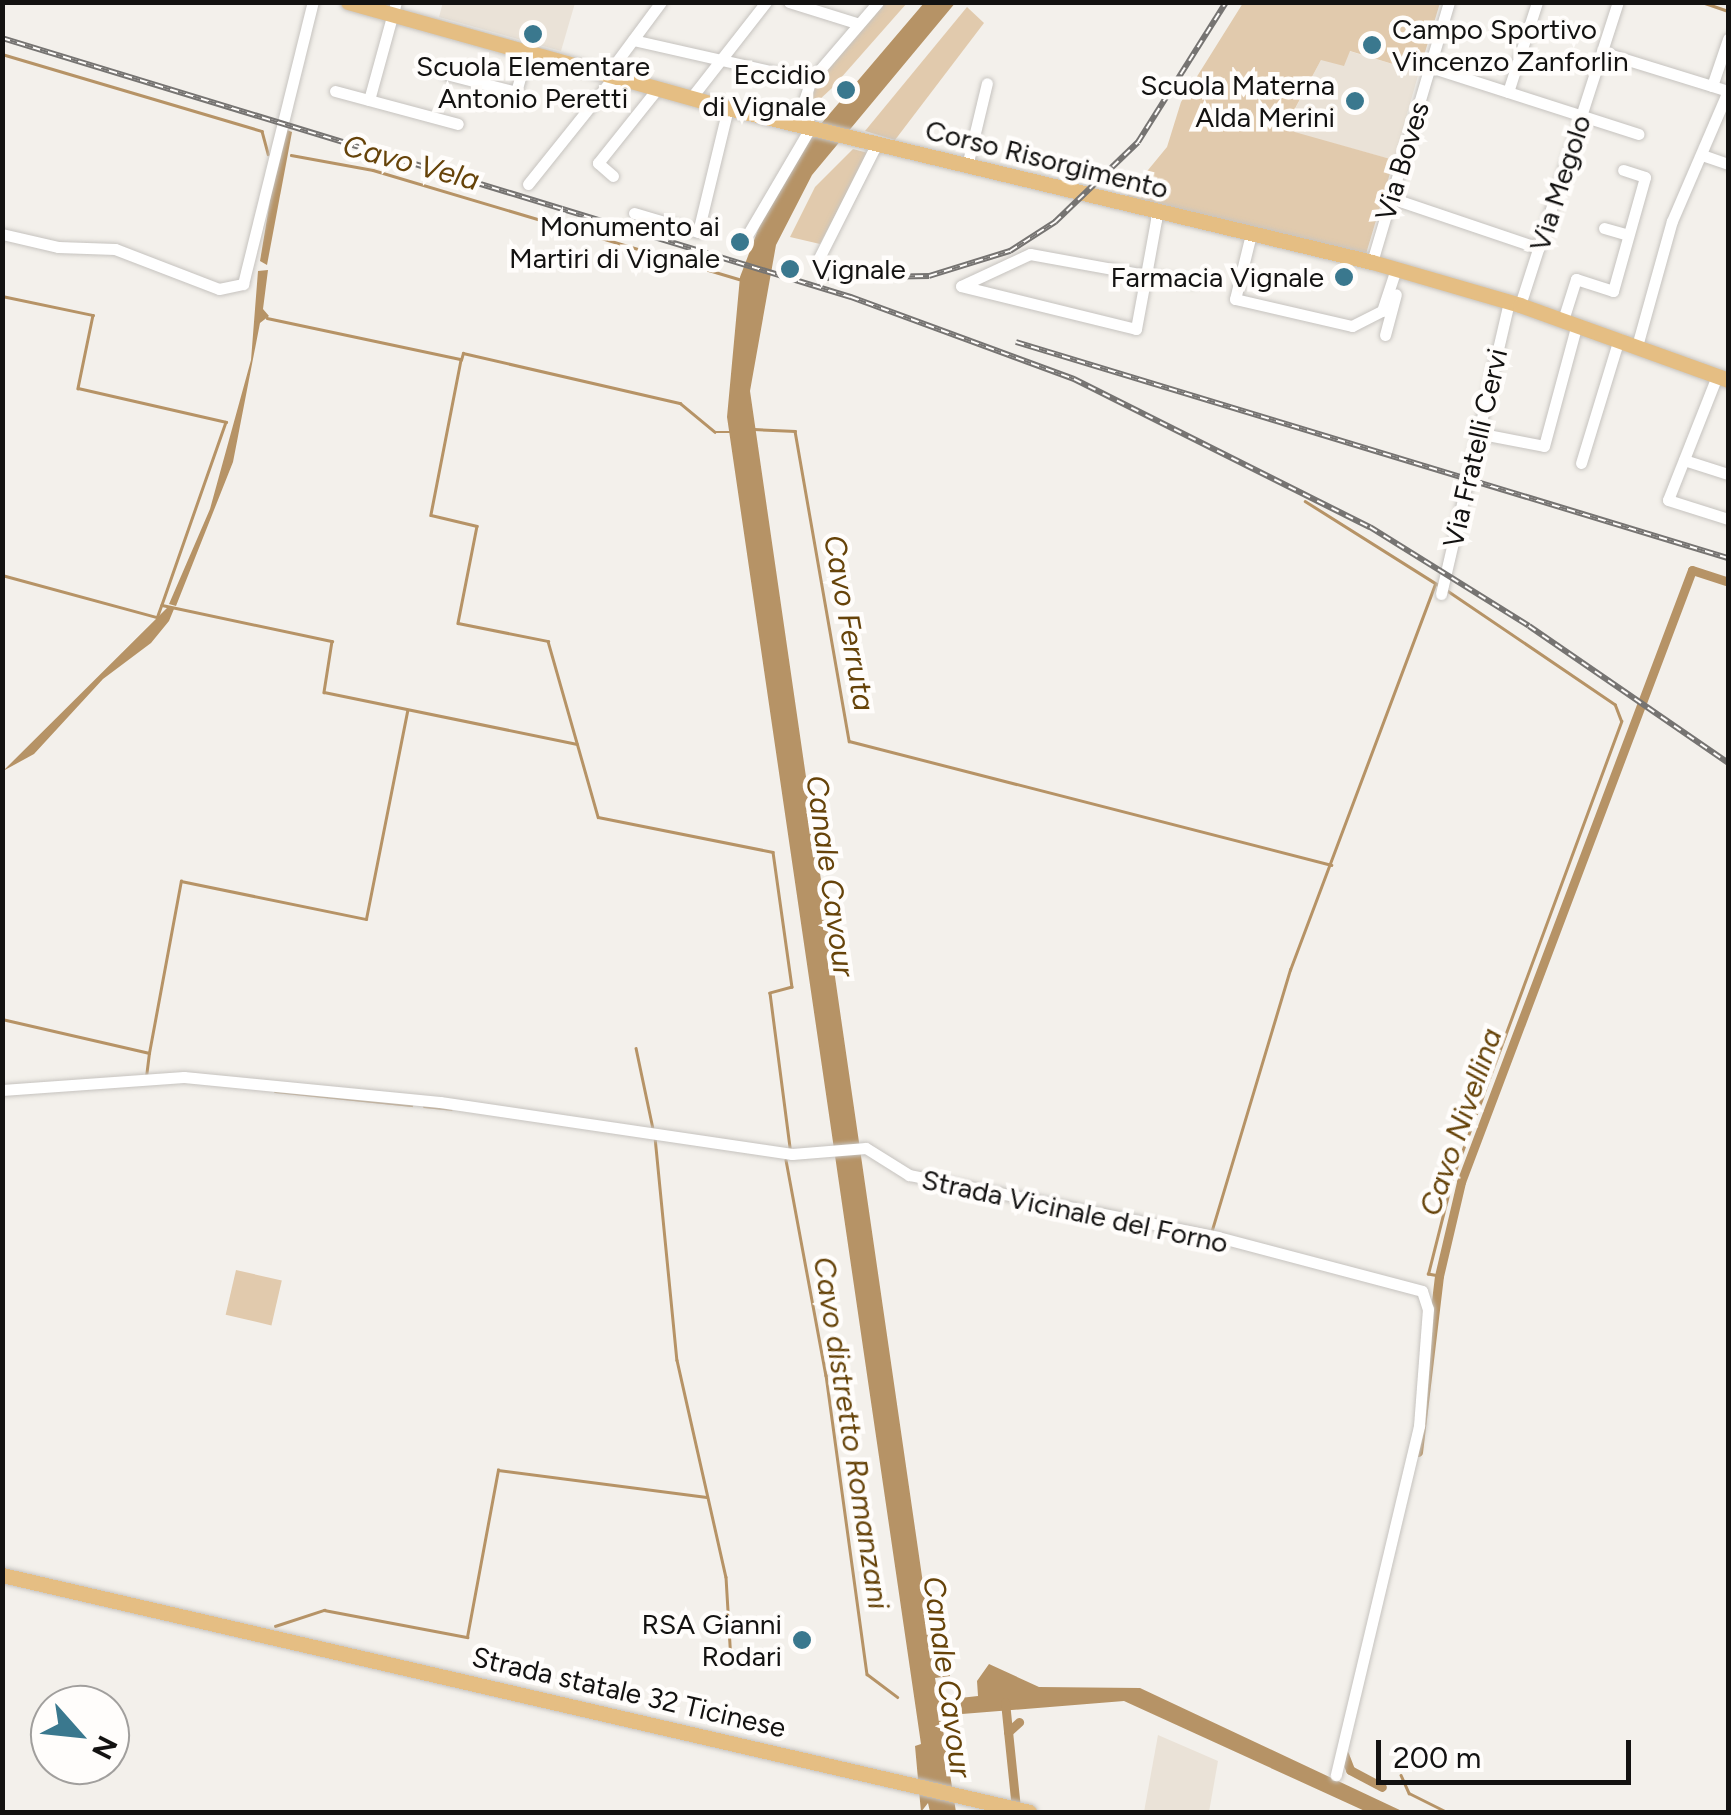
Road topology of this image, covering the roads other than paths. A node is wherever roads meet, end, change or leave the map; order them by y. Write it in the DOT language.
graph roads {
  1 [pos="313,2"];
  2 [pos="348,2"];
  3 [pos="661,2"];
  4 [pos="766,2"];
  5 [pos="789,2"];
  6 [pos="878,2"];
  7 [pos="1449,2"];
  8 [pos="1536,2"];
  9 [pos="1618,2"];
  10 [pos="394,9"];
  11 [pos="859,24"];
  12 [pos="1728,38"];
  13 [pos="633,40"];
  14 [pos="1602,52"];
  15 [pos="527,53"];
  16 [pos="722,59"];
  17 [pos="1430,67"];
  18 [pos="446,74"];
  19 [pos="609,77"];
  20 [pos="811,80"];
  21 [pos="987,83"];
  22 [pos="1712,86"];
  23 [pos="657,89"];
  24 [pos="1728,91"];
  25 [pos="335,92"];
  26 [pos="1508,92"];
  27 [pos="691,98"];
  28 [pos="368,100"];
  29 [pos="728,108"];
  30 [pos="1582,116"];
  31 [pos="458,124"];
  32 [pos="812,128"];
  33 [pos="1639,134"];
  34 [pos="878,143"];
  35 [pos="1702,155"];
  36 [pos="1728,164"];
  37 [pos="966,166"];
  38 [pos="1623,170"];
  39 [pos="613,176"];
  40 [pos="528,184"];
  41 [pos="1391,198"];
  42 [pos="634,212"];
  43 [pos="1157,212"];
  44 [pos="1604,228"];
  45 [pos="2,234"];
  46 [pos="1251,234"];
  47 [pos="1628,235"];
  48 [pos="745,238"];
  49 [pos="1539,248"];
  50 [pos="818,260"];
  51 [pos="1372,262"];
  52 [pos="1399,270"];
  53 [pos="1146,274"];
  54 [pos="1192,282"];
  55 [pos="1515,304"];
  56 [pos="1570,322"];
  57 [pos="1386,335"];
  58 [pos="1618,339"];
  59 [pos="1637,346"];
  60 [pos="1723,378"];
  61 [pos="1477,433"];
  62 [pos="1684,460"];
  63 [pos="1581,464"];
  64 [pos="1728,474"];
  65 [pos="1728,519"];
  66 [pos="1441,589"];
  67 [pos="2,1090"];
  68 [pos="2,1574"];
  69 [pos="1336,1776"];
  70 [pos="1020,1810"];
  1 -- 45 [label="street"];
  2 -- 10 [label="main road, Corso Risorgimento"];
  3 -- 13 [label="street"];
  4 -- 16 [label="street"];
  5 -- 11 [label="street"];
  6 -- 11 [label="street"];
  7 -- 17 [label="street, Via Boves"];
  8 -- 26 [label="street"];
  9 -- 14 [label="street, Via Megolo"];
  10 -- 15 [label="main road, Corso Risorgimento"];
  10 -- 28 [label="street"];
  11 -- 20 [label="street"];
  12 -- 22 [label="street"];
  13 -- 16 [label="street"];
  13 -- 19 [label="street"];
  14 -- 22 [label="street"];
  14 -- 30 [label="street, Via Megolo"];
  15 -- 18 [label="street"];
  15 -- 19 [label="main road, Corso Risorgimento"];
  16 -- 20 [label="street"];
  16 -- 27 [label="street"];
  17 -- 26 [label="street"];
  17 -- 41 [label="street, Via Boves"];
  19 -- 23 [label="main road, Corso Risorgimento"];
  19 -- 40 [label="street"];
  20 -- 32 [label="street"];
  21 -- 37 [label="street"];
  22 -- 24 [label="street"];
  23 -- 27 [label="main road, Corso Risorgimento"];
  23 -- 39 [label="street"];
  24 -- 35 [label="street"];
  25 -- 28 [label="street"];
  26 -- 30 [label="street"];
  27 -- 29 [label="main road, Corso Risorgimento"];
  28 -- 31 [label="street"];
  29 -- 32 [label="main road, Corso Risorgimento"];
  29 -- 42 [label="street"];
  30 -- 33 [label="street"];
  30 -- 49 [label="street, Via Megolo"];
  32 -- 34 [label="main road, Corso Risorgimento"];
  32 -- 48 [label="street"];
  34 -- 37 [label="main road, Corso Risorgimento"];
  34 -- 50 [label="street"];
  35 -- 36 [label="street"];
  35 -- 59 [label="street"];
  37 -- 43 [label="main road, Corso Risorgimento"];
  38 -- 47 [label="street"];
  41 -- 49 [label="street"];
  41 -- 51 [label="street, Via Boves"];
  43 -- 46 [label="main road, Corso Risorgimento"];
  43 -- 53 [label="street"];
  44 -- 47 [label="street"];
  46 -- 51 [label="main road, Corso Risorgimento"];
  46 -- 52 [label="street"];
  47 -- 56 [label="street"];
  49 -- 55 [label="street, Via Megolo"];
  51 -- 52 [label="main road, Corso Risorgimento"];
  52 -- 55 [label="main road, Corso Risorgimento"];
  52 -- 57 [label="street"];
  53 -- 53 [label="street"];
  53 -- 54 [label="street"];
  55 -- 56 [label="main road, Corso Risorgimento"];
  55 -- 61 [label="street, Via Fratelli Cervi"];
  56 -- 58 [label="main road, Corso Risorgimento"];
  56 -- 61 [label="street"];
  58 -- 59 [label="main road, Corso Risorgimento"];
  58 -- 63 [label="street"];
  59 -- 60 [label="main road, Corso Risorgimento"];
  60 -- 62 [label="street"];
  61 -- 66 [label="street, Via Fratelli Cervi"];
  62 -- 64 [label="street"];
  62 -- 65 [label="street"];
  67 -- 69 [label="street, Strada Vicinale del Forno"];
  68 -- 70 [label="main road, Strada statale 32 Ticinese"];
}
